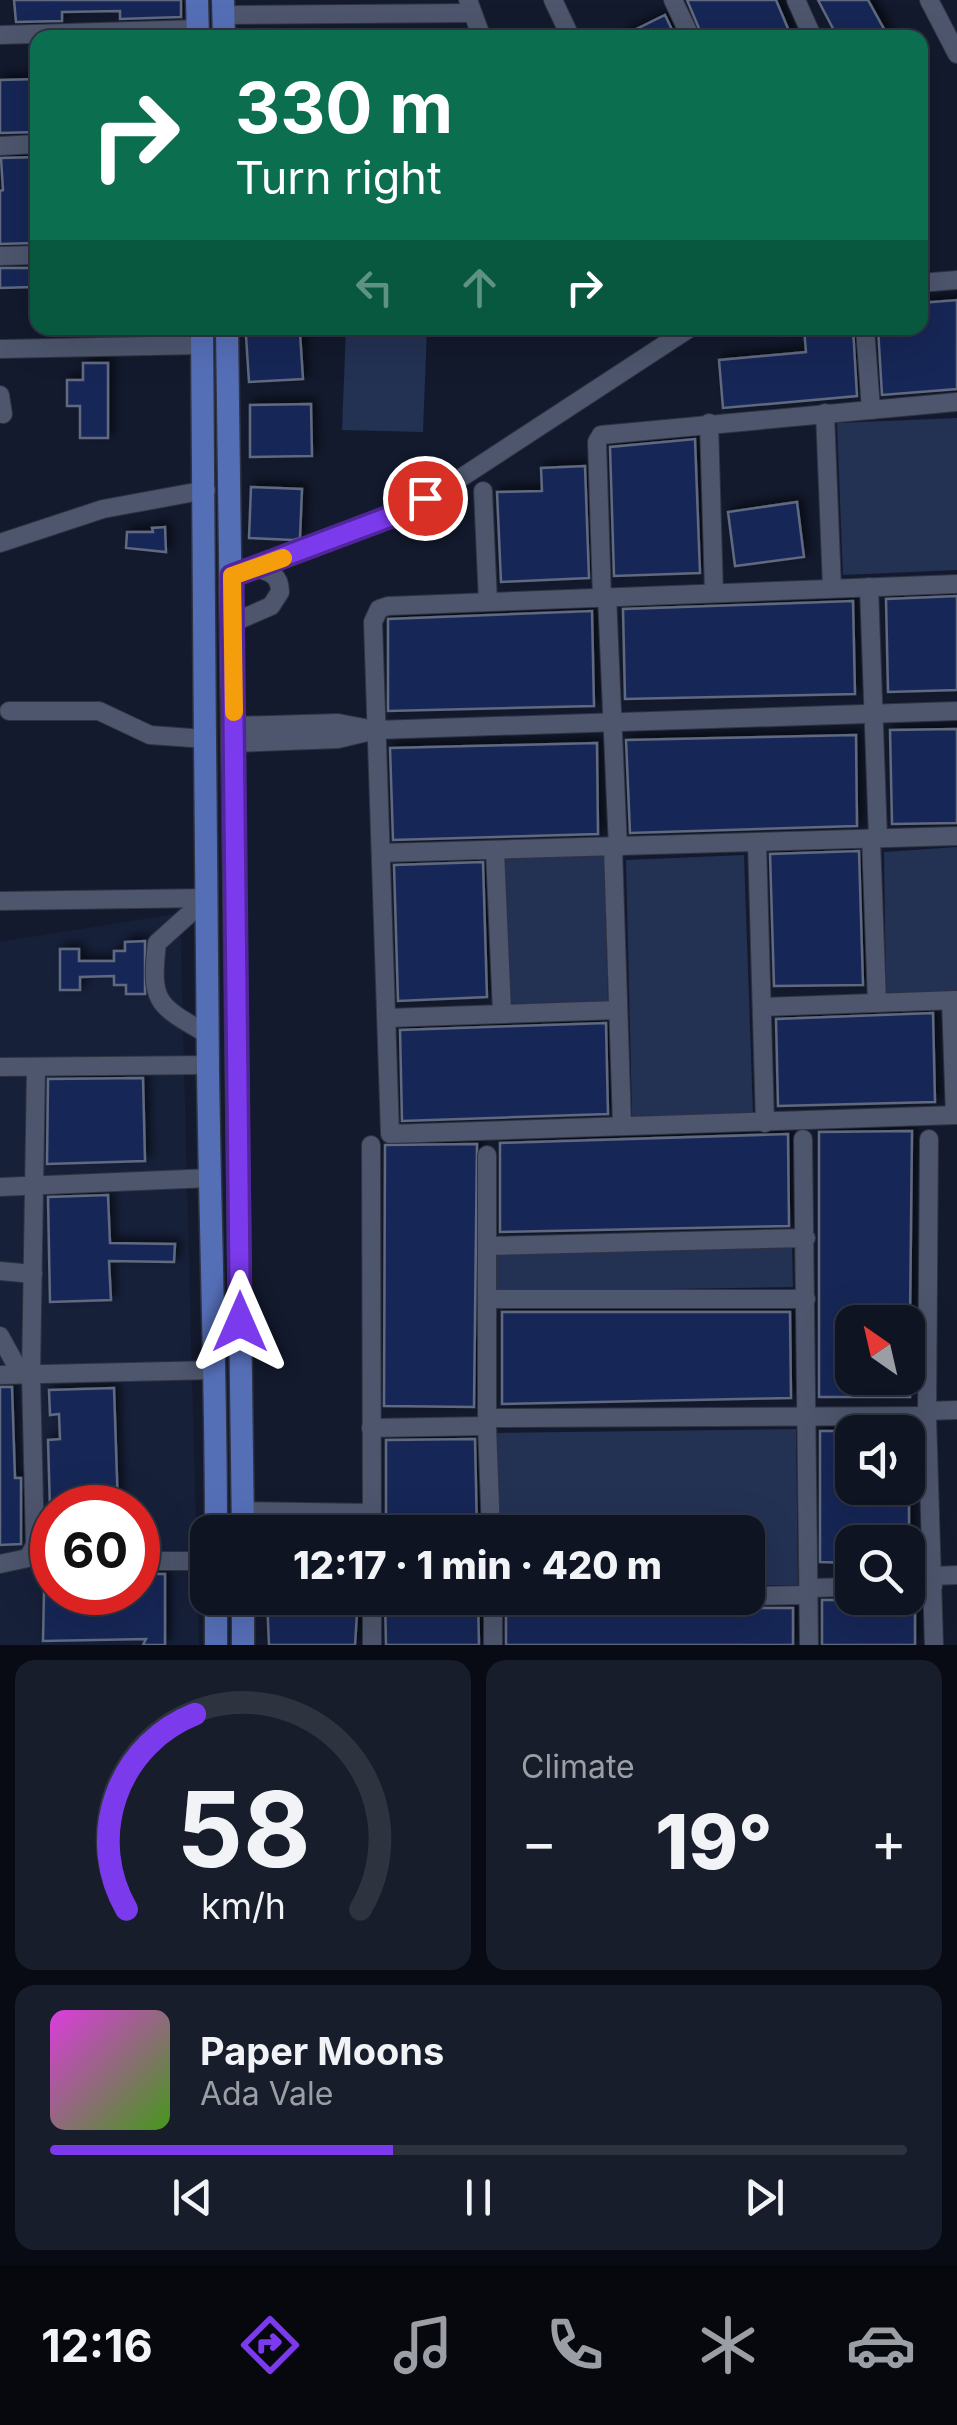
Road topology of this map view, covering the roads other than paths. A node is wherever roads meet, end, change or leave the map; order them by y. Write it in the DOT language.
graph roads {
  1 [pos="197,0"];
  2 [pos="553,0"];
  3 [pos="673,0"];
  4 [pos="796,0"];
  5 [pos="929,0"];
  6 [pos="470,7"];
  7 [pos="223,18"];
  8 [pos="198,30"];
  9 [pos="567,30"];
  10 [pos="687,30"];
  11 [pos="809,30"];
  12 [pos="0,35"];
  13 [pos="30,35"];
  14 [pos="957,54"];
  15 [pos="30,144"];
  16 [pos="0,146"];
  17 [pos="30,255"];
  18 [pos="0,256"];
  19 [pos="957,280"];
  20 [pos="928,282"];
  21 [pos="228,335"];
  22 [pos="679,335"];
  23 [pos="866,335"];
  24 [pos="202,336"];
  25 [pos="0,349"];
  26 [pos="957,402"];
  27 [pos="871,410"];
  28 [pos="825,413"];
  29 [pos="709,423"];
  30 [pos="206,490"];
  31 [pos="483,491"];
  32 [pos="0,543"];
  33 [pos="256,568"];
  34 [pos="232,576"];
  35 [pos="957,584"];
  36 [pos="869,587"];
  37 [pos="832,588"];
  38 [pos="714,592"];
  39 [pos="604,597"];
  40 [pos="488,602"];
  41 [pos="232,623"];
  42 [pos="9,711"];
  43 [pos="957,711"];
  44 [pos="873,714"];
  45 [pos="614,721"];
  46 [pos="376,730"];
  47 [pos="234,735"];
  48 [pos="206,740"];
  49 [pos="957,836"];
  50 [pos="874,838"];
  51 [pos="757,842"];
  52 [pos="616,848"];
  53 [pos="495,850"];
  54 [pos="381,854"];
  55 [pos="207,898"];
  56 [pos="0,901"];
  57 [pos="954,1001"];
  58 [pos="877,1002"];
  59 [pos="762,1007"];
  60 [pos="618,1010"];
  61 [pos="502,1013"];
  62 [pos="387,1018"];
  63 [pos="208,1034"];
  64 [pos="208,1064"];
  65 [pos="0,1067"];
  66 [pos="36,1068"];
  67 [pos="956,1115"];
  68 [pos="765,1123"];
  69 [pos="622,1125"];
  70 [pos="803,1139"];
  71 [pos="929,1139"];
  72 [pos="371,1145"];
  73 [pos="488,1155"];
  74 [pos="34,1186"];
  75 [pos="0,1187"];
  76 [pos="210,1187"];
  77 [pos="239,1196"];
  78 [pos="806,1238"];
  79 [pos="489,1246"];
  80 [pos="240,1247"];
  81 [pos="212,1248"];
  82 [pos="0,1271"];
  83 [pos="33,1274"];
  84 [pos="488,1299"];
  85 [pos="806,1299"];
  86 [pos="0,1336"];
  87 [pos="216,1370"];
  88 [pos="26,1374"];
  89 [pos="0,1375"];
  90 [pos="957,1410"];
  91 [pos="927,1413"];
  92 [pos="807,1416"];
  93 [pos="487,1422"];
  94 [pos="371,1428"];
  95 [pos="216,1515"];
  96 [pos="243,1515"];
  97 [pos="372,1515"];
  98 [pos="490,1515"];
  99 [pos="190,1561"];
  100 [pos="160,1562"];
  101 [pos="0,1564"];
  102 [pos="957,1576"];
  103 [pos="933,1581"];
  104 [pos="925,1583"];
  105 [pos="835,1589"];
  106 [pos="808,1592"];
  107 [pos="765,1595"];
  108 [pos="216,1615"];
  109 [pos="243,1615"];
  110 [pos="372,1615"];
  111 [pos="493,1615"];
  112 [pos="216,1645"];
  113 [pos="243,1645"];
  114 [pos="372,1645"];
  115 [pos="493,1645"];
  116 [pos="809,1645"];
  117 [pos="934,1645"];
  1 -- 8 [label="main road"];
  2 -- 9 [label="street"];
  3 -- 10 [label="street"];
  4 -- 11 [label="street"];
  5 -- 14 [label="street"];
  6 -- 7 [label="street"];
  12 -- 13 [label="street"];
  15 -- 16 [label="street"];
  17 -- 18 [label="street"];
  19 -- 20 [label="street"];
  21 -- 34 [label="main road"];
  22 -- 33 [label="street"];
  23 -- 27 [label="street"];
  24 -- 25 [label="street"];
  24 -- 30 [label="main road"];
  26 -- 27 [label="street"];
  27 -- 28 [label="street"];
  28 -- 29 [label="street"];
  28 -- 37 [label="street"];
  29 -- 38 [label="street"];
  29 -- 39 [label="street"];
  30 -- 32 [label="street"];
  30 -- 48 [label="main road"];
  31 -- 40 [label="street"];
  33 -- 34 [label="street"];
  33 -- 41 [label="street"];
  34 -- 41 [label="main road"];
  35 -- 36 [label="street"];
  36 -- 37 [label="street"];
  36 -- 44 [label="street"];
  37 -- 38 [label="street"];
  38 -- 39 [label="street"];
  39 -- 40 [label="street"];
  39 -- 45 [label="street"];
  40 -- 46 [label="street"];
  41 -- 47 [label="main road"];
  42 -- 48 [label="street"];
  43 -- 44 [label="street"];
  44 -- 45 [label="street"];
  44 -- 50 [label="street"];
  45 -- 46 [label="street"];
  45 -- 52 [label="street"];
  46 -- 47 [label="street"];
  46 -- 54 [label="street"];
  47 -- 77 [label="main road"];
  48 -- 55 [label="main road"];
  49 -- 50 [label="street"];
  50 -- 51 [label="street"];
  50 -- 58 [label="street"];
  51 -- 52 [label="street"];
  51 -- 59 [label="street"];
  52 -- 53 [label="street"];
  52 -- 60 [label="street"];
  53 -- 54 [label="street"];
  53 -- 61 [label="street"];
  54 -- 62 [label="street"];
  55 -- 56 [label="street"];
  55 -- 63 [label="main road"];
  55 -- 63 [label="street"];
  57 -- 58 [label="street"];
  57 -- 67 [label="street"];
  58 -- 59 [label="street"];
  59 -- 68 [label="street"];
  60 -- 61 [label="street"];
  60 -- 69 [label="street"];
  61 -- 62 [label="street"];
  62 -- 69 [label="street"];
  63 -- 64 [label="main road"];
  64 -- 66 [label="street"];
  64 -- 76 [label="main road"];
  65 -- 66 [label="street"];
  66 -- 74 [label="street"];
  67 -- 68 [label="street"];
  68 -- 69 [label="street"];
  70 -- 78 [label="street"];
  71 -- 91 [label="street"];
  72 -- 94 [label="street"];
  73 -- 79 [label="street"];
  74 -- 75 [label="street"];
  74 -- 76 [label="street"];
  74 -- 83 [label="street"];
  76 -- 77 [label="main road"];
  76 -- 81 [label="main road"];
  77 -- 80 [label="main road"];
  78 -- 79 [label="street"];
  78 -- 85 [label="street"];
  79 -- 84 [label="street"];
  80 -- 81 [label="main road"];
  80 -- 96 [label="main road"];
  81 -- 87 [label="main road"];
  82 -- 83 [label="street"];
  83 -- 88 [label="street"];
  84 -- 85 [label="street"];
  84 -- 93 [label="street"];
  85 -- 92 [label="street"];
  86 -- 88 [label="street"];
  87 -- 88 [label="street"];
  87 -- 95 [label="main road"];
  88 -- 89 [label="street"];
  88 -- 101 [label="street"];
  90 -- 91 [label="street"];
  91 -- 92 [label="street"];
  91 -- 103 [label="street"];
  92 -- 93 [label="street"];
  92 -- 106 [label="street"];
  93 -- 94 [label="street"];
  93 -- 98 [label="street"];
  94 -- 97 [label="street"];
  99 -- 100 [label="street"];
  102 -- 103 [label="street"];
  103 -- 104 [label="street"];
  103 -- 117 [label="street"];
  105 -- 106 [label="street"];
  106 -- 107 [label="street"];
  106 -- 116 [label="street"];
  108 -- 112 [label="main road"];
  109 -- 113 [label="main road"];
  110 -- 114 [label="street"];
  111 -- 115 [label="street"];
}
